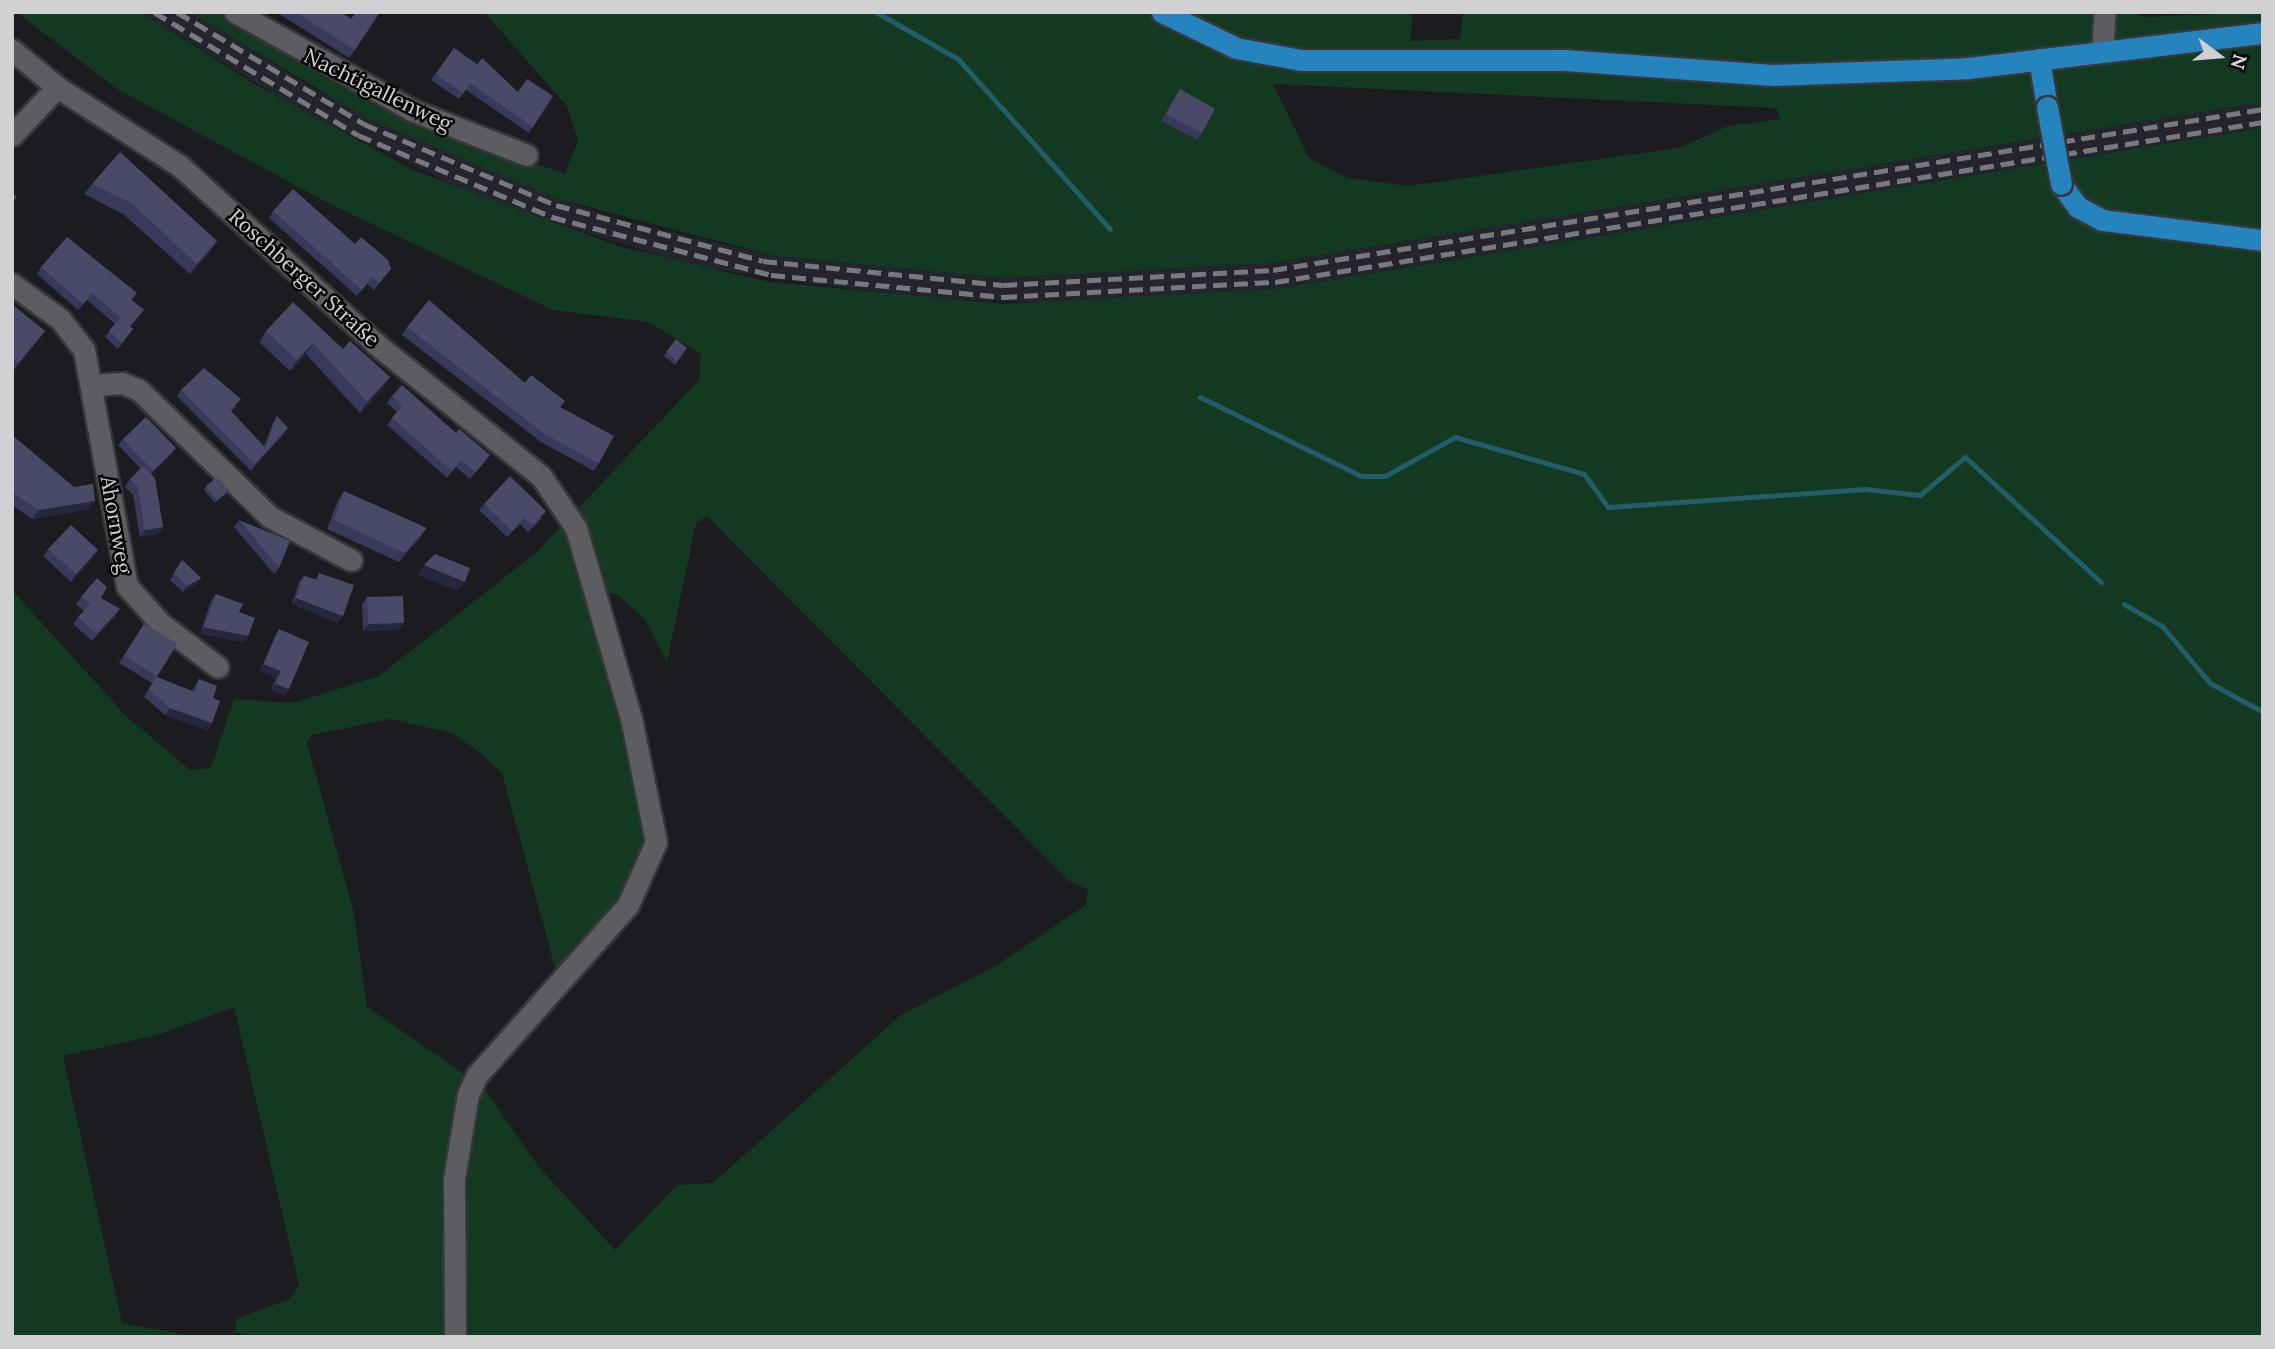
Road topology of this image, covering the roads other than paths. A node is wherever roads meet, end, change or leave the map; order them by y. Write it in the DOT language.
graph roads {
  1 [pos="235,12"];
  2 [pos="1162,12"];
  3 [pos="2105,12"];
  4 [pos="2263,33"];
  5 [pos="12,50"];
  6 [pos="2102,51"];
  7 [pos="2039,59"];
  8 [pos="57,87"];
  9 [pos="12,135"];
  10 [pos="527,155"];
  11 [pos="2263,240"];
  12 [pos="12,284"];
  13 [pos="93,385"];
  14 [pos="351,561"];
  15 [pos="219,667"];
  16 [pos="455,1337"];
  1 -- 10 [label="street, Nachtigallenweg"];
  2 -- 7 [label="main road"];
  3 -- 6 [label="street"];
  4 -- 6 [label="main road"];
  5 -- 8 [label="street, Roschberger Straße"];
  6 -- 7 [label="main road"];
  7 -- 11 [label="main road, bridge"];
  8 -- 9 [label="street"];
  8 -- 16 [label="street, Roschberger Straße"];
  12 -- 13 [label="street, Ahornweg"];
  13 -- 14 [label="street"];
  13 -- 15 [label="street, Ahornweg"];
}
